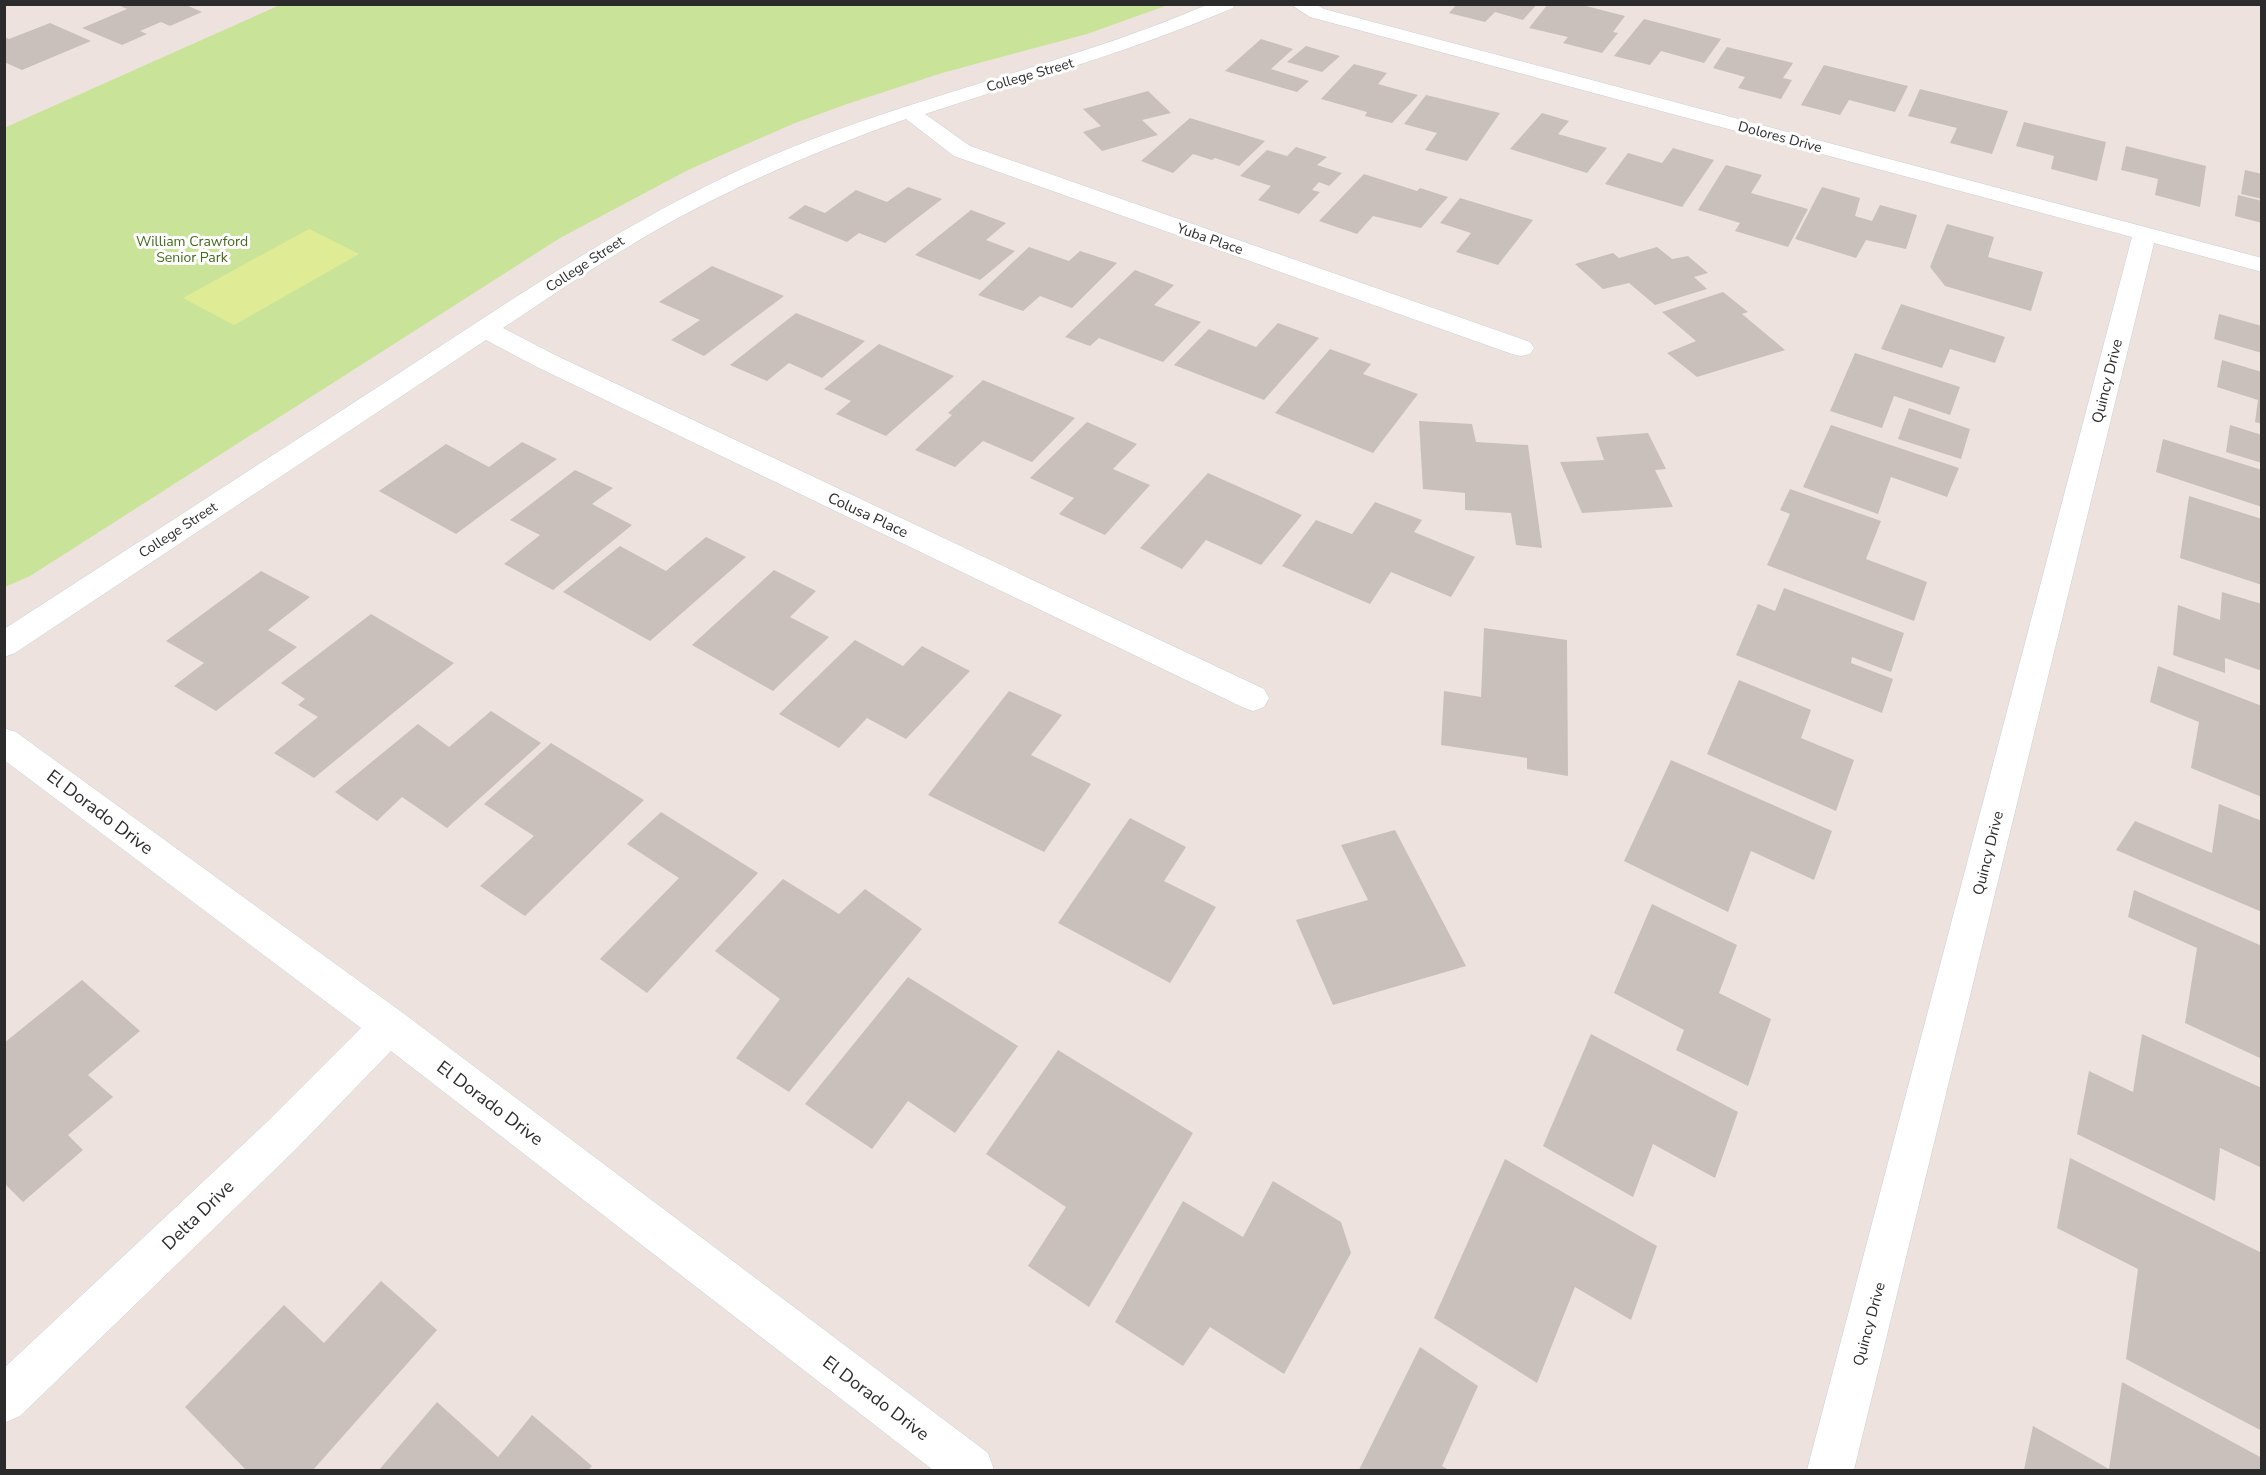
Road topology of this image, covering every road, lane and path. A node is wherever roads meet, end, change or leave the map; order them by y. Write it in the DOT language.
graph roads {
  1 [pos="1226,4"];
  2 [pos="1299,4"];
  3 [pos="909,112"];
  4 [pos="2144,235"];
  5 [pos="2262,266"];
  6 [pos="485,329"];
  7 [pos="1521,348"];
  8 [pos="4,645"];
  9 [pos="1253,698"];
  10 [pos="4,741"];
  11 [pos="389,1026"];
  12 [pos="4,1400"];
  13 [pos="971,1470"];
  14 [pos="1831,1470"];
  1 -- 3 [label="street, College Street"];
  2 -- 4 [label="street, Dolores Drive"];
  3 -- 6 [label="street, College Street"];
  3 -- 7 [label="street, Yuba Place"];
  4 -- 5 [label="street, Dolores Drive"];
  4 -- 14 [label="street, Quincy Drive"];
  6 -- 8 [label="street, College Street"];
  6 -- 9 [label="street, Colusa Place"];
  10 -- 11 [label="street, El Dorado Drive"];
  11 -- 12 [label="street, Delta Drive"];
  11 -- 13 [label="street, El Dorado Drive"];
}
